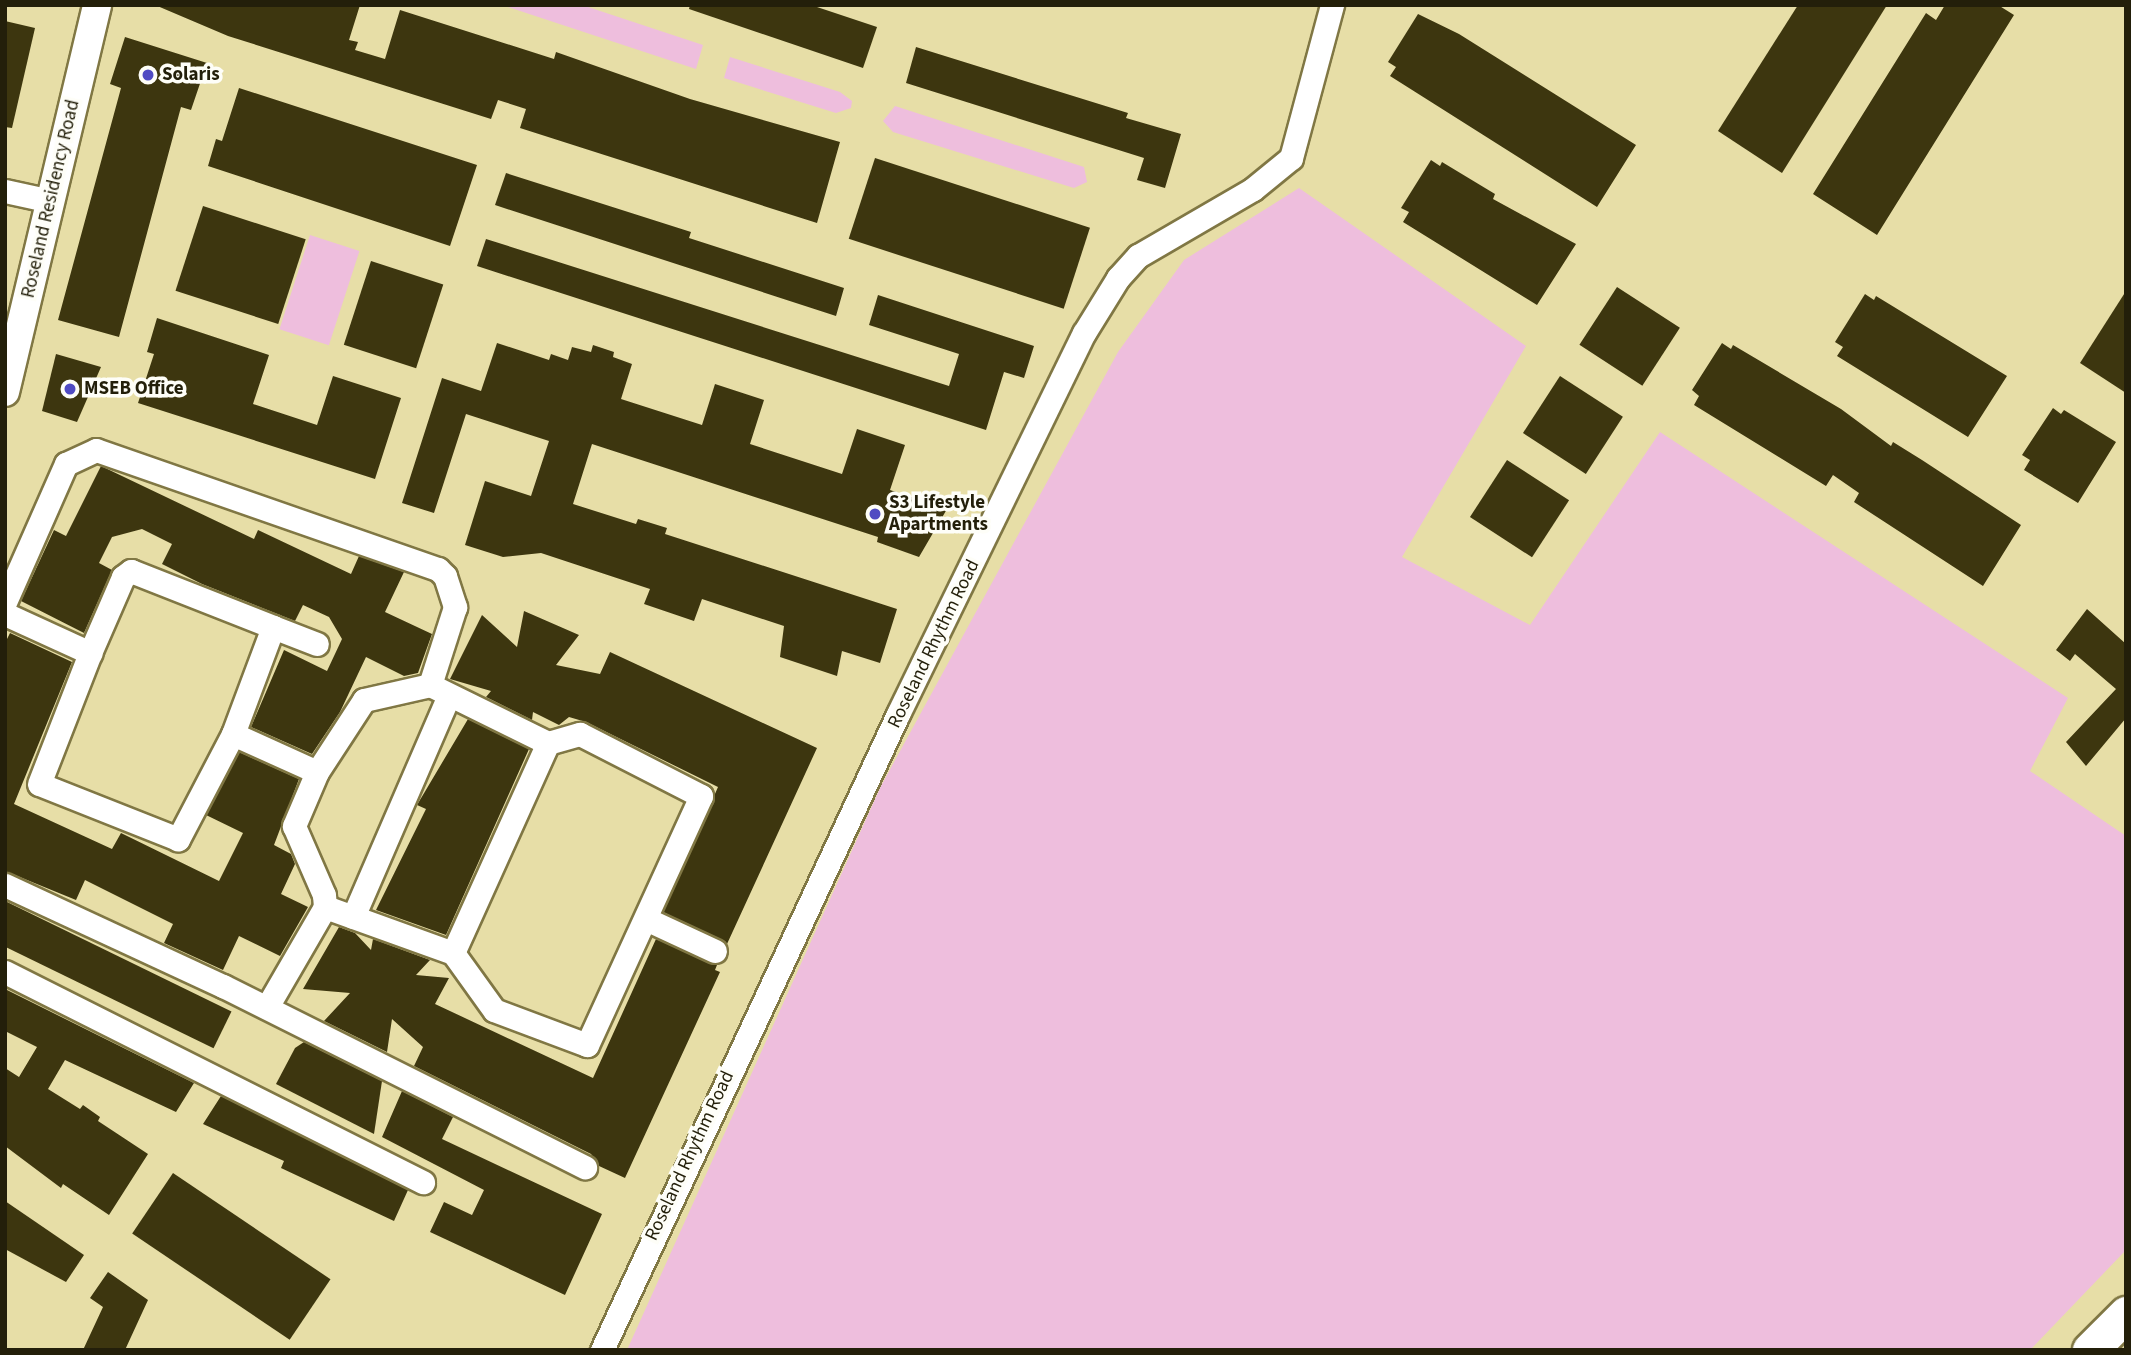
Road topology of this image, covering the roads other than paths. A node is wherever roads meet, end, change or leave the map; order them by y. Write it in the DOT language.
graph roads {
  1 [pos="97,5"];
  2 [pos="1332,5"];
  3 [pos="5,191"];
  4 [pos="51,201"];
  5 [pos="5,392"];
  6 [pos="5,602"];
  7 [pos="5,614"];
  8 [pos="273,627"];
  9 [pos="317,644"];
  10 [pos="90,653"];
  11 [pos="439,691"];
  12 [pos="233,734"];
  13 [pos="548,743"];
  14 [pos="317,772"];
  15 [pos="5,885"];
  16 [pos="325,907"];
  17 [pos="353,917"];
  18 [pos="646,919"];
  19 [pos="715,951"];
  20 [pos="453,953"];
  21 [pos="5,972"];
  22 [pos="267,1007"];
  23 [pos="585,1167"];
  24 [pos="423,1182"];
  25 [pos="2126,1314"];
  26 [pos="602,1350"];
  27 [pos="2090,1350"];
  1 -- 4 [label="street, Roseland Residency Road"];
  2 -- 26 [label="street, Roseland Rhythm Road"];
  3 -- 4 [label="street"];
  4 -- 5 [label="street, Roseland Residency Road"];
  6 -- 11 [label="street"];
  7 -- 10 [label="street"];
  8 -- 9 [label="street"];
  8 -- 10 [label="street"];
  8 -- 12 [label="street"];
  10 -- 12 [label="street"];
  11 -- 13 [label="street"];
  11 -- 14 [label="street"];
  11 -- 17 [label="street"];
  12 -- 14 [label="street"];
  13 -- 18 [label="street"];
  13 -- 20 [label="street"];
  14 -- 16 [label="street"];
  15 -- 22 [label="street"];
  16 -- 17 [label="street"];
  16 -- 22 [label="street"];
  17 -- 20 [label="street"];
  18 -- 19 [label="street"];
  18 -- 20 [label="street"];
  21 -- 24 [label="street"];
  22 -- 23 [label="street"];
  25 -- 27 [label="main road"];
}
